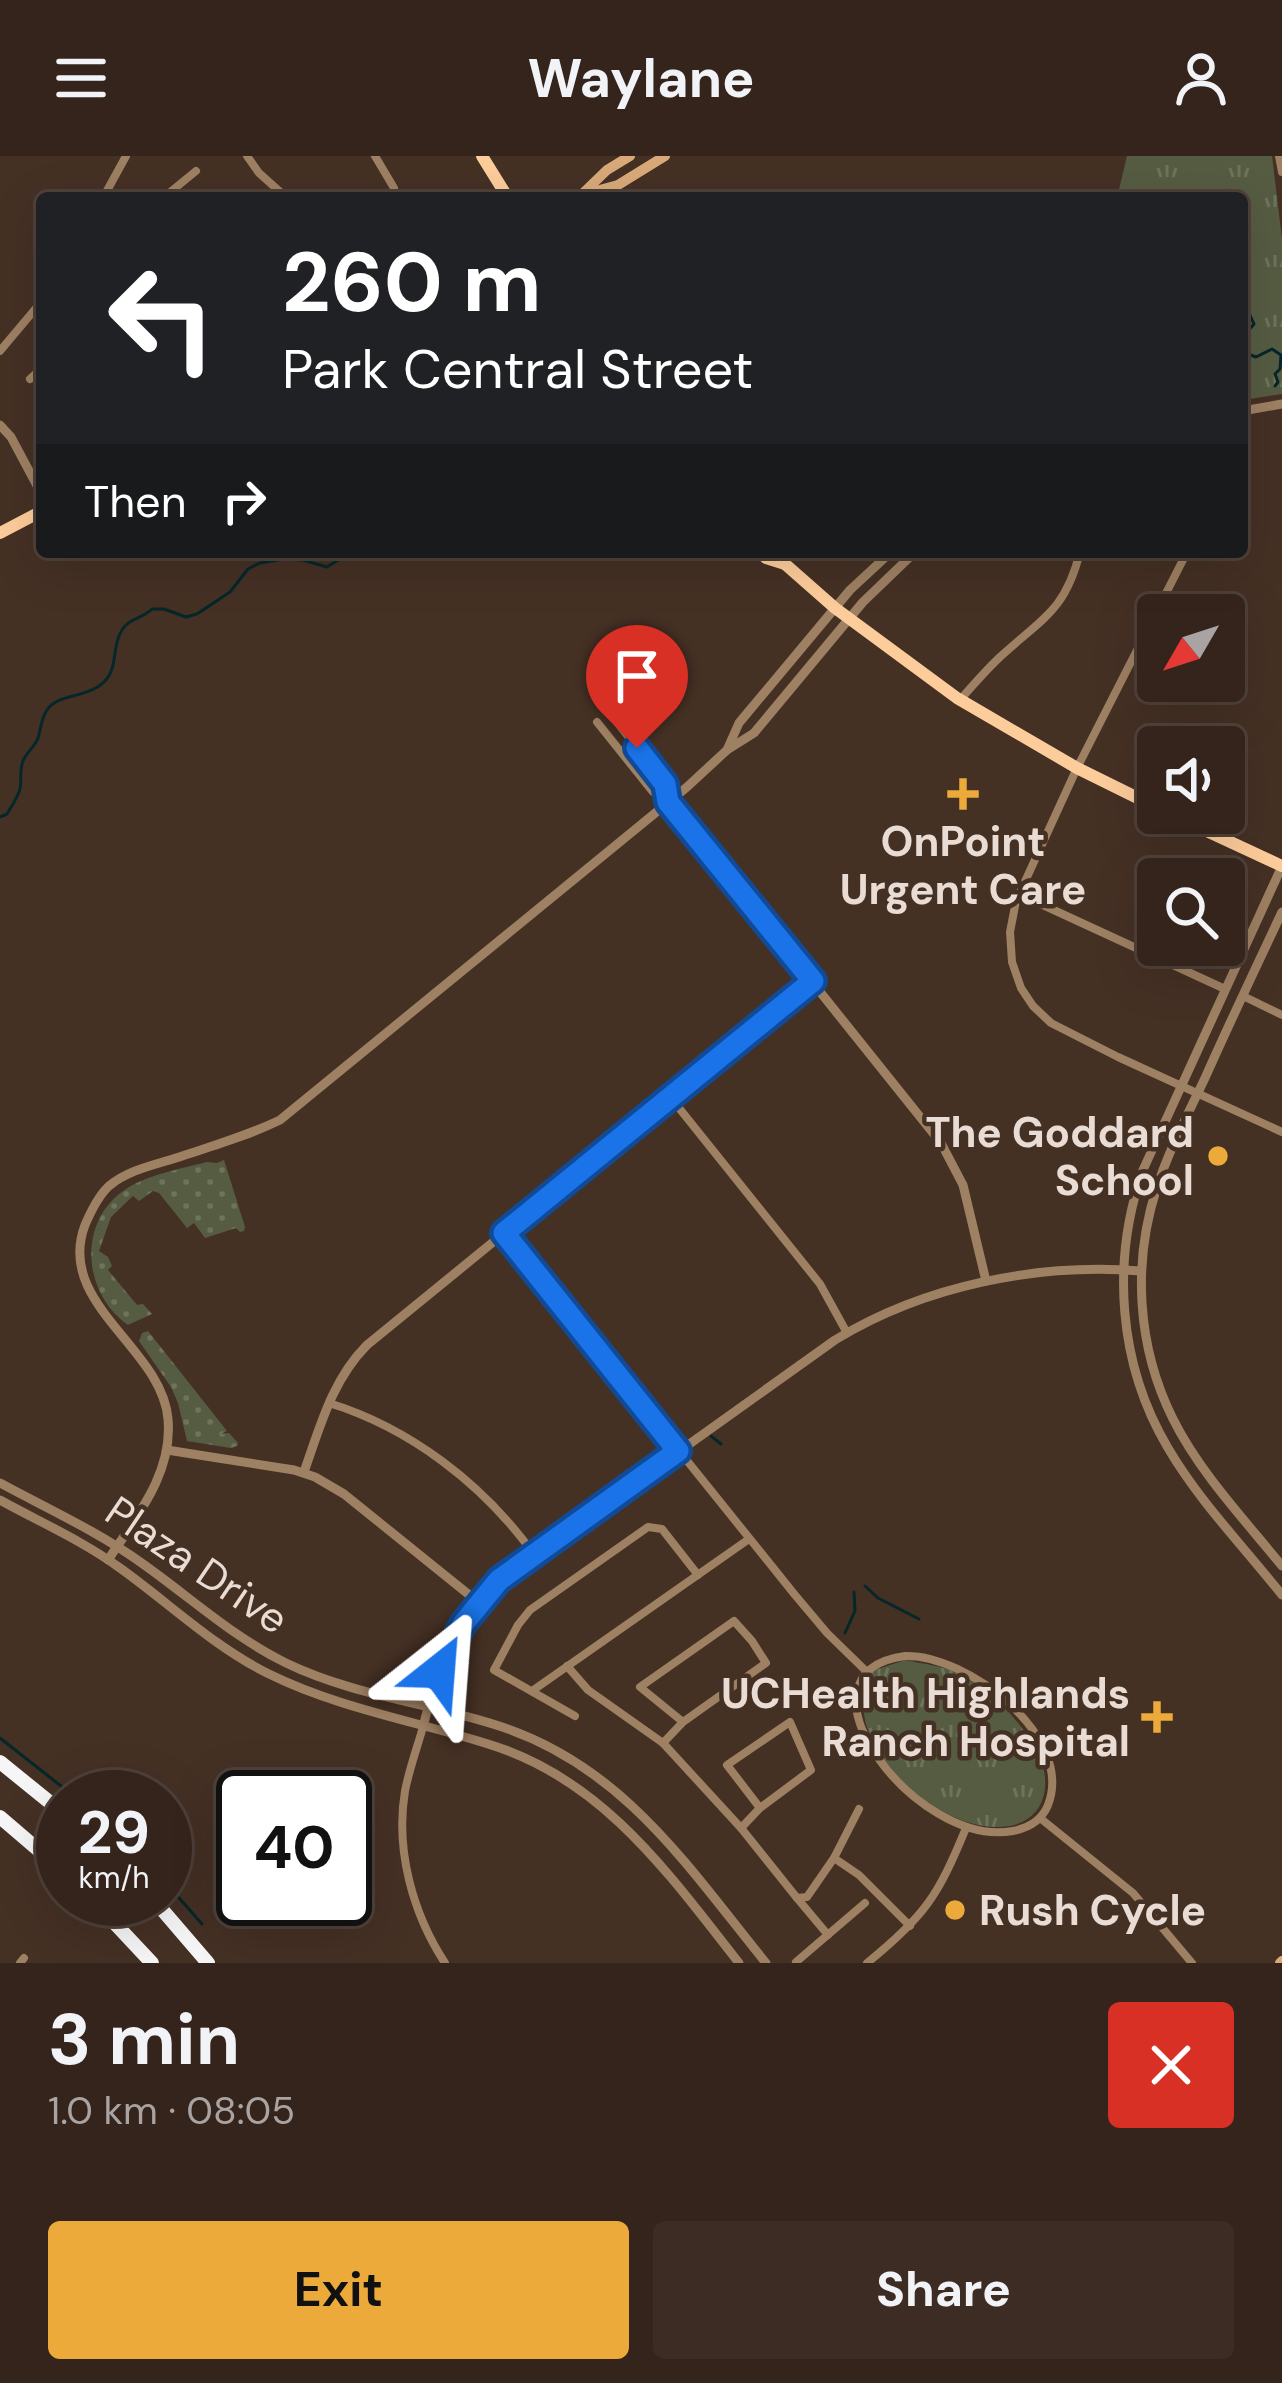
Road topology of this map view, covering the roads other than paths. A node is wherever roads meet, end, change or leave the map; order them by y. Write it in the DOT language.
graph roads {
  1 [pos="126,156"];
  2 [pos="248,156"];
  3 [pos="375,156"];
  4 [pos="482,156"];
  5 [pos="630,156"];
  6 [pos="665,156"];
  7 [pos="1279,156"];
  8 [pos="196,171"];
  9 [pos="1282,172"];
  10 [pos="106,192"];
  11 [pos="170,192"];
  12 [pos="280,192"];
  13 [pos="394,192"];
  14 [pos="504,192"];
  15 [pos="586,192"];
  16 [pos="594,192"];
  17 [pos="36,310"];
  18 [pos="0,351"];
  19 [pos="36,374"];
  20 [pos="30,379"];
  21 [pos="1282,404"];
  22 [pos="1248,410"];
  23 [pos="0,425"];
  24 [pos="36,484"];
  25 [pos="36,514"];
  26 [pos="0,533"];
  27 [pos="783,558"];
  28 [pos="883,558"];
  29 [pos="908,558"];
  30 [pos="1078,558"];
  31 [pos="1184,558"];
  32 [pos="836,608"];
  33 [pos="849,618"];
  34 [pos="961,700"];
  35 [pos="609,712"];
  36 [pos="597,722"];
  37 [pos="727,750"];
  38 [pos="1077,768"];
  39 [pos="1137,798"];
  40 [pos="668,802"];
  41 [pos="1213,834"];
  42 [pos="1282,866"];
  43 [pos="1019,894"];
  44 [pos="1282,912"];
  45 [pos="813,981"];
  46 [pos="1225,988"];
  47 [pos="1243,996"];
  48 [pos="1282,1015"];
  49 [pos="1180,1086"];
  50 [pos="1197,1094"];
  51 [pos="671,1098"];
  52 [pos="1282,1132"];
  53 [pos="504,1233"];
  54 [pos="1123,1270"];
  55 [pos="1142,1271"];
  56 [pos="986,1281"];
  57 [pos="848,1333"];
  58 [pos="329,1403"];
  59 [pos="166,1450"];
  60 [pos="678,1451"];
  61 [pos="304,1472"];
  62 [pos="0,1483"];
  63 [pos="0,1500"];
  64 [pos="749,1539"];
  65 [pos="117,1546"];
  66 [pos="533,1553"];
  67 [pos="108,1560"];
  68 [pos="1282,1566"];
  69 [pos="698,1575"];
  70 [pos="1282,1595"];
  71 [pos="478,1602"];
  72 [pos="567,1666"];
  73 [pos="867,1672"];
  74 [pos="532,1691"];
  75 [pos="428,1708"];
  76 [pos="575,1716"];
  77 [pos="683,1722"];
  78 [pos="423,1727"];
  79 [pos="663,1743"];
  80 [pos="0,1762"];
  81 [pos="36,1791"];
  82 [pos="760,1808"];
  83 [pos="859,1809"];
  84 [pos="0,1817"];
  85 [pos="1040,1818"];
  86 [pos="741,1828"];
  87 [pos="966,1828"];
  88 [pos="36,1848"];
  89 [pos="834,1858"];
  90 [pos="797,1898"];
  91 [pos="865,1903"];
  92 [pos="112,1926"];
  93 [pos="176,1926"];
  94 [pos="910,1926"];
  95 [pos="828,1935"];
  96 [pos="796,1962"];
  97 [pos="148,1963"];
  98 [pos="208,1963"];
  99 [pos="445,1963"];
  100 [pos="739,1963"];
  101 [pos="766,1963"];
  102 [pos="867,1963"];
  103 [pos="1192,1963"];
  1 -- 10 [label="street"];
  2 -- 12 [label="street"];
  3 -- 13 [label="street"];
  4 -- 14 [label="main road"];
  5 -- 15 [label="main road"];
  6 -- 16 [label="main road"];
  7 -- 9 [label="street"];
  8 -- 11 [label="street"];
  17 -- 18 [label="street"];
  19 -- 20 [label="street"];
  21 -- 22 [label="street"];
  23 -- 24 [label="street"];
  25 -- 26 [label="main road"];
  27 -- 32 [label="main road"];
  28 -- 32 [label="street"];
  29 -- 33 [label="street"];
  30 -- 34 [label="street"];
  31 -- 38 [label="street"];
  32 -- 33 [label="main road"];
  32 -- 37 [label="street"];
  33 -- 34 [label="main road"];
  33 -- 37 [label="street"];
  34 -- 38 [label="main road"];
  35 -- 40 [label="street"];
  36 -- 40 [label="street"];
  37 -- 40 [label="street"];
  38 -- 39 [label="main road"];
  38 -- 43 [label="street"];
  40 -- 45 [label="street"];
  40 -- 59 [label="street"];
  41 -- 42 [label="main road"];
  42 -- 46 [label="street"];
  43 -- 46 [label="street"];
  43 -- 49 [label="street"];
  44 -- 47 [label="street"];
  45 -- 51 [label="street"];
  45 -- 56 [label="street"];
  46 -- 49 [label="street"];
  47 -- 48 [label="street"];
  47 -- 50 [label="street"];
  49 -- 50 [label="street"];
  49 -- 54 [label="street"];
  50 -- 52 [label="street"];
  50 -- 55 [label="street"];
  51 -- 53 [label="street"];
  51 -- 57 [label="street"];
  53 -- 58 [label="street"];
  53 -- 60 [label="street"];
  54 -- 55 [label="street"];
  54 -- 56 [label="street"];
  54 -- 70 [label="street"];
  55 -- 68 [label="street"];
  56 -- 57 [label="street"];
  57 -- 60 [label="street"];
  58 -- 61 [label="street"];
  58 -- 66 [label="street"];
  59 -- 61 [label="street"];
  59 -- 65 [label="street"];
  60 -- 64 [label="street"];
  60 -- 66 [label="street"];
  61 -- 71 [label="street"];
  62 -- 65 [label="street, Plaza Drive"];
  63 -- 67 [label="street, Plaza Drive"];
  64 -- 69 [label="street"];
  64 -- 73 [label="street"];
  65 -- 67 [label="street"];
  65 -- 75 [label="street, Plaza Drive"];
  66 -- 71 [label="street"];
  67 -- 78 [label="street, Plaza Drive"];
  69 -- 72 [label="street"];
  69 -- 74 [label="street"];
  71 -- 75 [label="street"];
  72 -- 74 [label="street"];
  72 -- 79 [label="street"];
  73 -- 85 [label="street"];
  73 -- 87 [label="street"];
  74 -- 76 [label="street"];
  75 -- 78 [label="street"];
  75 -- 101 [label="street, Plaza Drive"];
  77 -- 77 [label="street"];
  77 -- 79 [label="street"];
  78 -- 99 [label="street"];
  78 -- 100 [label="street, Plaza Drive"];
  79 -- 86 [label="street"];
  80 -- 81 [label="highway"];
  82 -- 82 [label="street"];
  82 -- 86 [label="street"];
  83 -- 89 [label="street"];
  84 -- 88 [label="highway"];
  85 -- 87 [label="street"];
  85 -- 103 [label="street"];
  86 -- 90 [label="street"];
  87 -- 94 [label="street"];
  89 -- 90 [label="street"];
  89 -- 94 [label="street"];
  90 -- 95 [label="street"];
  91 -- 95 [label="street"];
  92 -- 97 [label="highway"];
  93 -- 98 [label="highway"];
  94 -- 102 [label="street"];
  95 -- 96 [label="street"];
}
